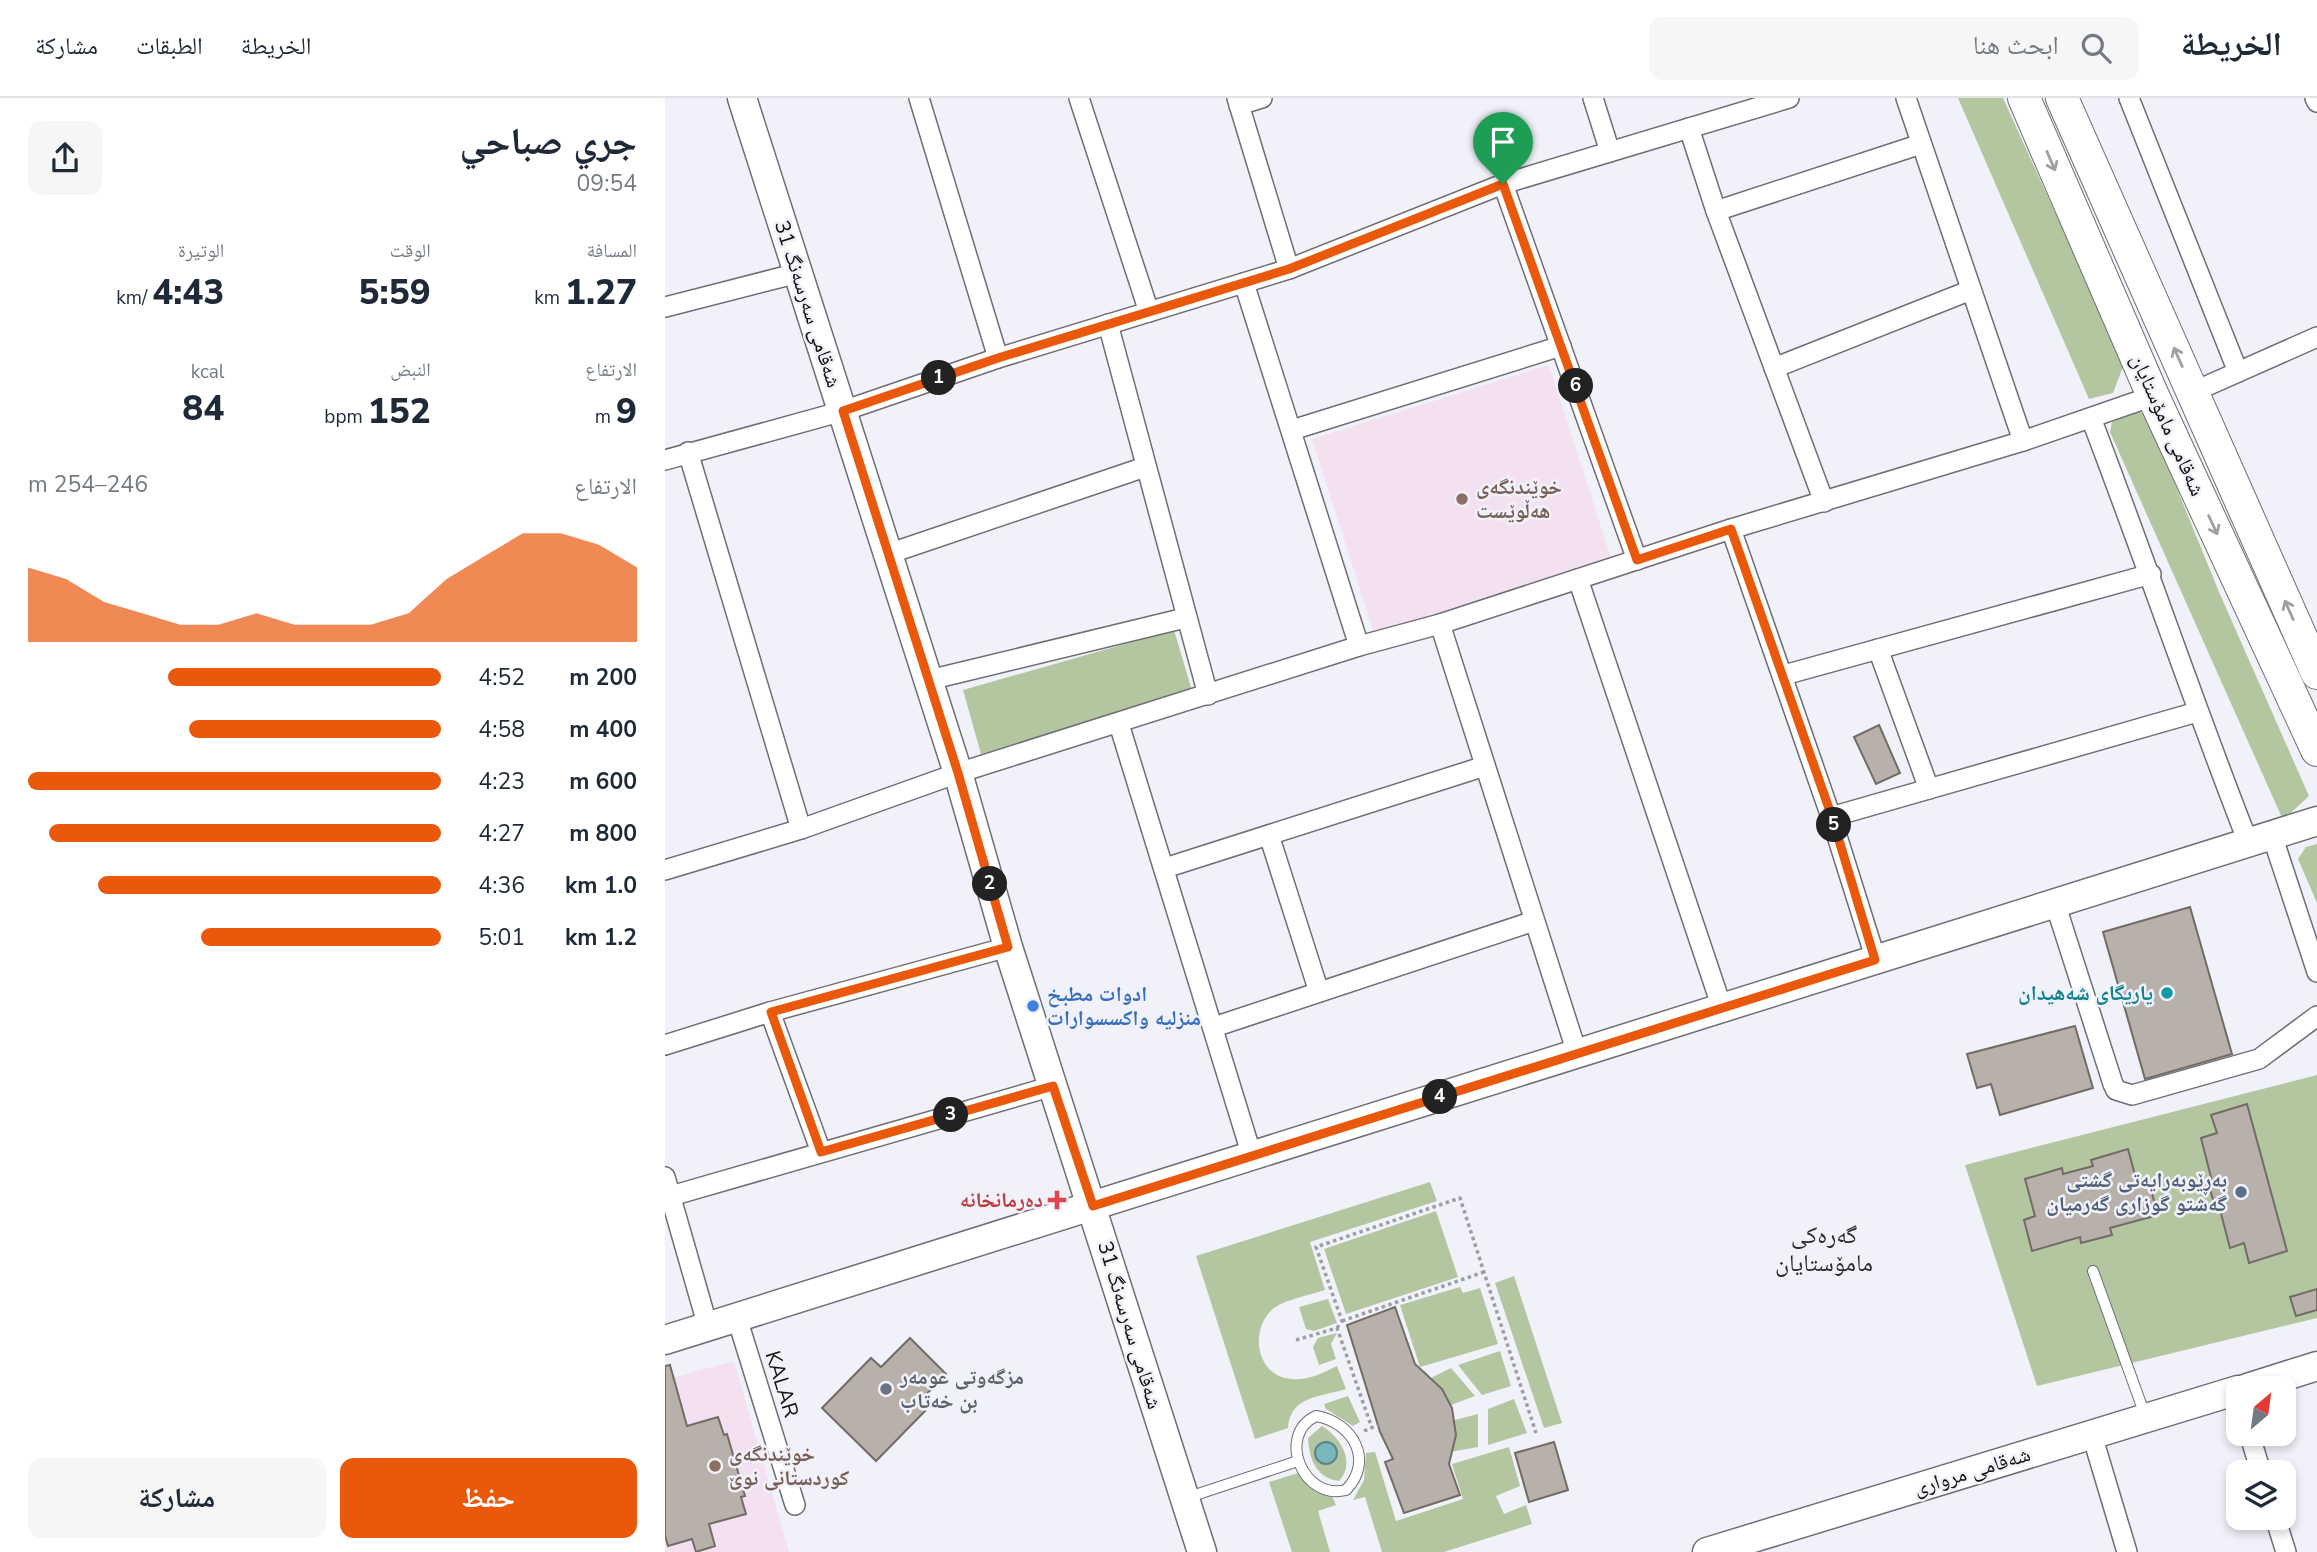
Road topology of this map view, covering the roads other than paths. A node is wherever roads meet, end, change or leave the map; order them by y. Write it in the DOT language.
graph roads {
  1 [pos="742,98"];
  2 [pos="919,98"];
  3 [pos="1079,98"];
  4 [pos="1262,98"];
  5 [pos="1593,98"];
  6 [pos="1789,98"];
  7 [pos="1906,98"];
  8 [pos="2024,98"];
  9 [pos="2062,98"];
  10 [pos="2129,98"];
  11 [pos="1238,101"];
  12 [pos="1689,128"];
  13 [pos="1921,144"];
  14 [pos="1610,152"];
  15 [pos="1503,184"];
  16 [pos="1716,211"];
  17 [pos="1289,269"];
  18 [pos="798,274"];
  19 [pos="1244,283"];
  20 [pos="1971,290"];
  21 [pos="665,307"];
  22 [pos="1149,312"];
  23 [pos="1108,324"];
  24 [pos="2317,337"];
  25 [pos="1561,346"];
  26 [pos="998,358"];
  27 [pos="1773,368"];
  28 [pos="2238,372"];
  29 [pos="2193,392"];
  30 [pos="2153,396"];
  31 [pos="843,411"];
  32 [pos="2091,418"];
  33 [pos="1292,430"];
  34 [pos="2023,441"];
  35 [pos="688,453"];
  36 [pos="665,460"];
  37 [pos="1145,467"];
  38 [pos="1824,502"];
  39 [pos="1731,529"];
  40 [pos="888,554"];
  41 [pos="1637,560"];
  42 [pos="2151,574"];
  43 [pos="1578,579"];
  44 [pos="1185,618"];
  45 [pos="1440,624"];
  46 [pos="1359,646"];
  47 [pos="1878,649"];
  48 [pos="2317,673"];
  49 [pos="1784,675"];
  50 [pos="929,680"];
  51 [pos="1208,695"];
  52 [pos="2197,712"];
  53 [pos="1119,724"];
  54 [pos="2317,750"];
  55 [pos="1485,766"];
  56 [pos="958,773"];
  57 [pos="1929,789"];
  58 [pos="1832,817"];
  59 [pos="2317,821"];
  60 [pos="801,829"];
  61 [pos="1269,835"];
  62 [pos="2260,839"];
  63 [pos="1165,868"];
  64 [pos="665,870"];
  65 [pos="2055,903"];
  66 [pos="1534,921"];
  67 [pos="1008,947"];
  68 [pos="1875,960"];
  69 [pos="2317,972"];
  70 [pos="1319,992"];
  71 [pos="1722,1008"];
  72 [pos="771,1012"];
  73 [pos="2317,1016"];
  74 [pos="1214,1027"];
  75 [pos="665,1045"];
  76 [pos="1577,1053"];
  77 [pos="1053,1086"];
  78 [pos="821,1152"];
  79 [pos="1252,1156"];
  80 [pos="668,1187"];
  81 [pos="1093,1206"];
  82 [pos="2092,1271"];
  83 [pos="737,1318"];
  84 [pos="708,1327"];
  85 [pos="665,1340"];
  86 [pos="2317,1367"];
  87 [pos="2289,1376"];
  88 [pos="2226,1396"];
  89 [pos="2147,1418"];
  90 [pos="2092,1435"];
  91 [pos="1298,1461"];
  92 [pos="1185,1499"];
  93 [pos="795,1504"];
  94 [pos="2279,1530"];
  95 [pos="1202,1552"];
  96 [pos="1707,1552"];
  97 [pos="2127,1552"];
  98 [pos="2286,1552"];
  1 -- 18 [label="street, شەقامی سەرسەنگ 31"];
  2 -- 26 [label="street"];
  3 -- 22 [label="street"];
  4 -- 11 [label="street"];
  5 -- 14 [label="street"];
  6 -- 12 [label="street"];
  7 -- 13 [label="street"];
  8 -- 30 [label="main road, شەقامی مامۆستایان, one-way"];
  29 -- 9 [label="main road, شەقامی مامۆستایان, one-way"];
  10 -- 28 [label="street"];
  11 -- 17 [label="street"];
  12 -- 14 [label="street"];
  12 -- 16 [label="street"];
  13 -- 16 [label="street"];
  13 -- 20 [label="street"];
  14 -- 15 [label="street"];
  15 -- 17 [label="street"];
  15 -- 25 [label="street"];
  16 -- 27 [label="street"];
  17 -- 19 [label="street"];
  18 -- 21 [label="street"];
  18 -- 31 [label="street, شەقامی سەرسەنگ 31"];
  19 -- 22 [label="street"];
  19 -- 33 [label="street"];
  20 -- 27 [label="street"];
  20 -- 34 [label="street"];
  22 -- 23 [label="street"];
  23 -- 26 [label="street"];
  23 -- 37 [label="street"];
  24 -- 28 [label="street"];
  25 -- 33 [label="street"];
  25 -- 41 [label="street"];
  26 -- 31 [label="street"];
  27 -- 38 [label="street"];
  28 -- 29 [label="street"];
  48 -- 29 [label="main road, شەقامی مامۆستایان, one-way"];
  30 -- 32 [label="street"];
  30 -- 54 [label="main road, شەقامی مامۆستایان, one-way"];
  31 -- 35 [label="street"];
  31 -- 40 [label="street, شەقامی سەرسەنگ 31"];
  32 -- 34 [label="street"];
  32 -- 42 [label="street"];
  33 -- 46 [label="street"];
  34 -- 38 [label="street"];
  35 -- 36 [label="street"];
  35 -- 60 [label="street"];
  37 -- 40 [label="street"];
  37 -- 44 [label="street"];
  38 -- 39 [label="street"];
  39 -- 41 [label="street"];
  39 -- 49 [label="street"];
  40 -- 50 [label="street, شەقامی سەرسەنگ 31"];
  41 -- 43 [label="street"];
  42 -- 47 [label="street"];
  42 -- 52 [label="street"];
  43 -- 45 [label="street"];
  43 -- 71 [label="street"];
  44 -- 50 [label="street"];
  44 -- 51 [label="street"];
  45 -- 46 [label="street"];
  45 -- 55 [label="street"];
  46 -- 51 [label="street"];
  47 -- 49 [label="street"];
  47 -- 57 [label="street"];
  49 -- 58 [label="street"];
  50 -- 56 [label="street, شەقامی سەرسەنگ 31"];
  51 -- 53 [label="street"];
  52 -- 57 [label="street"];
  52 -- 62 [label="street"];
  53 -- 56 [label="street"];
  53 -- 63 [label="street"];
  55 -- 61 [label="street"];
  55 -- 66 [label="street"];
  56 -- 60 [label="street"];
  56 -- 67 [label="street, شەقامی سەرسەنگ 31"];
  57 -- 58 [label="street"];
  58 -- 68 [label="street"];
  59 -- 62 [label="street"];
  60 -- 64 [label="street"];
  61 -- 63 [label="street"];
  61 -- 70 [label="street"];
  62 -- 65 [label="street"];
  62 -- 69 [label="street"];
  63 -- 74 [label="street"];
  65 -- 68 [label="street"];
  65 -- 73 [label="street"];
  66 -- 70 [label="street"];
  66 -- 76 [label="street"];
  67 -- 72 [label="street"];
  67 -- 77 [label="street, شەقامی سەرسەنگ 31"];
  68 -- 71 [label="street"];
  70 -- 74 [label="street"];
  71 -- 76 [label="street"];
  72 -- 75 [label="street"];
  72 -- 78 [label="street"];
  74 -- 79 [label="street"];
  76 -- 79 [label="street"];
  77 -- 78 [label="street"];
  77 -- 81 [label="street, شەقامی سەرسەنگ 31"];
  78 -- 80 [label="street"];
  79 -- 81 [label="street"];
  80 -- 84 [label="street"];
  81 -- 83 [label="street"];
  81 -- 92 [label="street, شەقامی سەرسەنگ 31"];
  82 -- 89 [label="lane"];
  83 -- 84 [label="street"];
  83 -- 93 [label="street, KALAR"];
  84 -- 85 [label="street"];
  86 -- 87 [label="street, شەقامی مرواری"];
  88 -- 89 [label="street, شەقامی مرواری"];
  89 -- 90 [label="street, شەقامی مرواری"];
  90 -- 96 [label="street, شەقامی مرواری"];
  90 -- 97 [label="street"];
  91 -- 91 [label="lane"];
  91 -- 92 [label="lane"];
  92 -- 95 [label="street, شەقامی سەرسەنگ 31"];
  94 -- 98 [label="street"];
}
